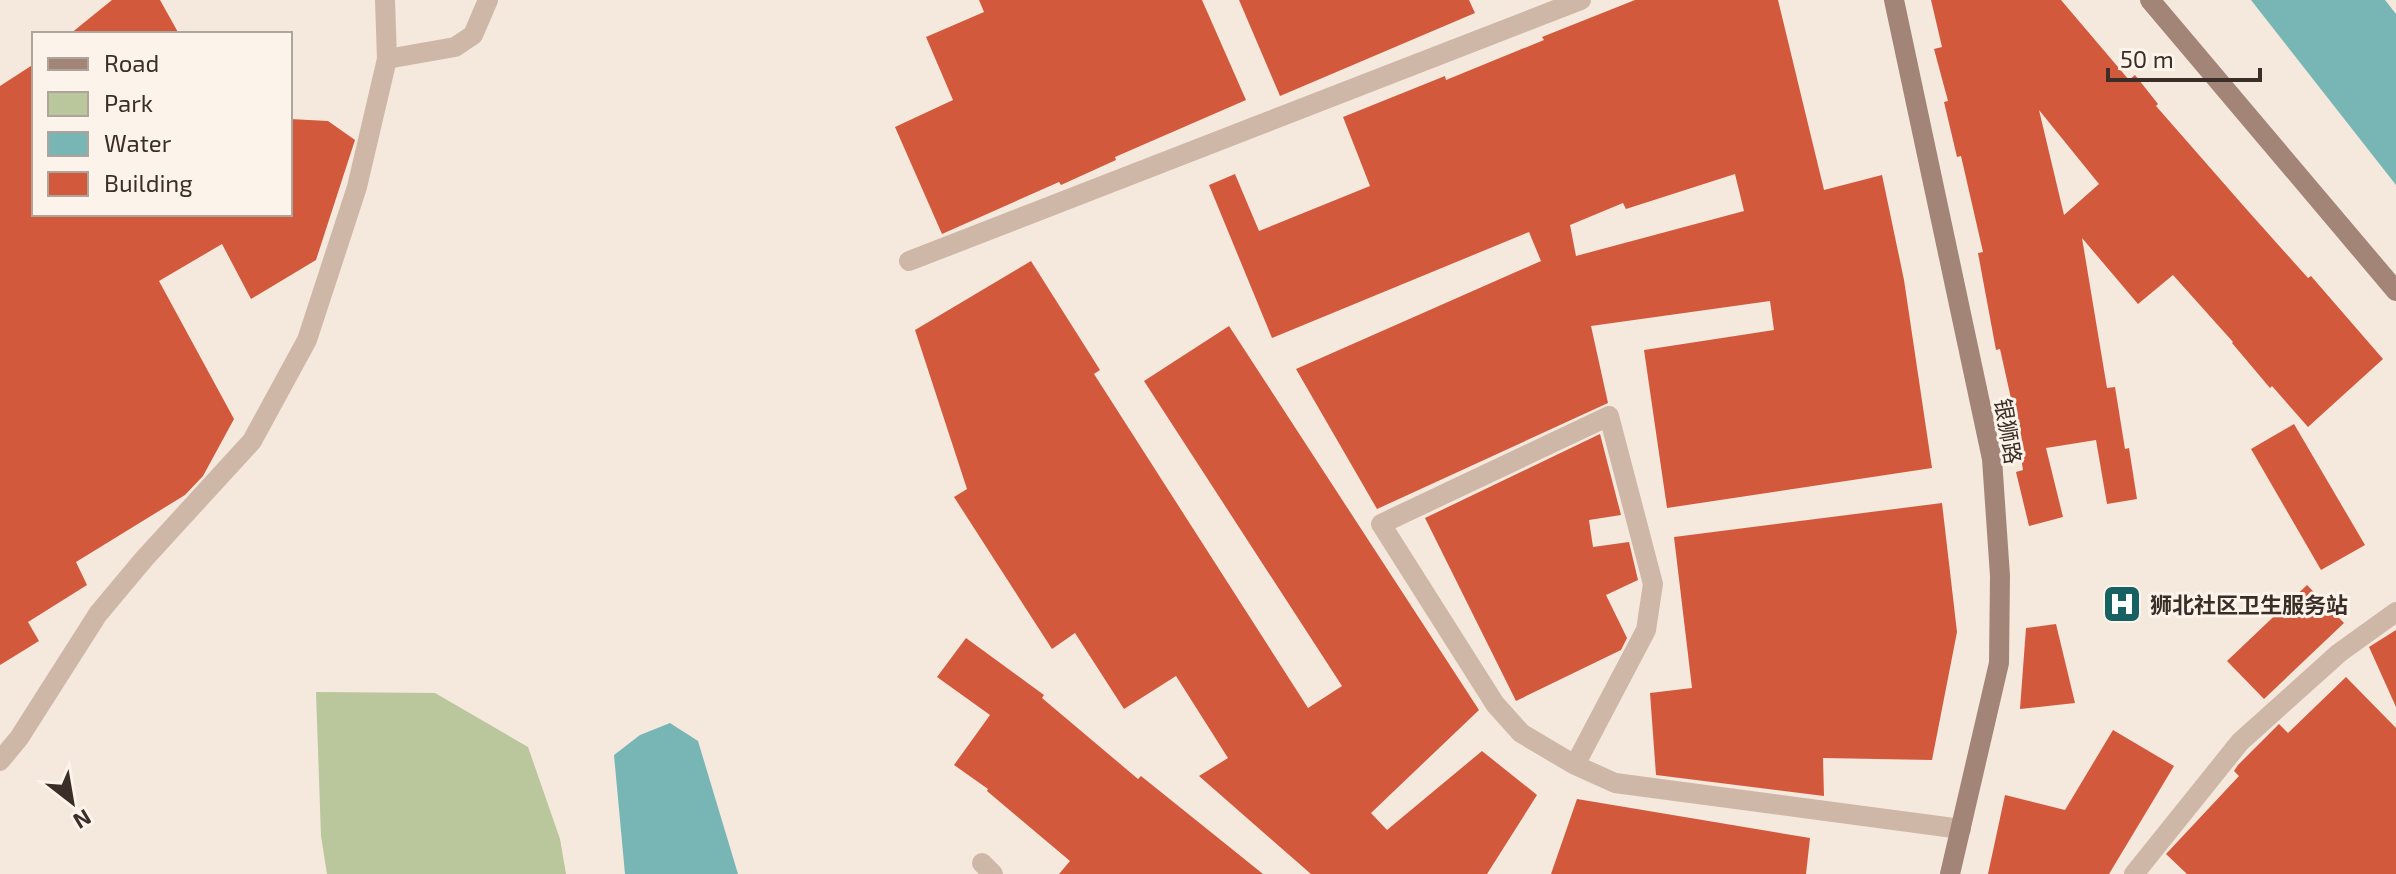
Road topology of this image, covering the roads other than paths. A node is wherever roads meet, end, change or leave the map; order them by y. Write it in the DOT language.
graph roads {
  1 [pos="385,0"];
  2 [pos="488,0"];
  3 [pos="1581,0"];
  4 [pos="1894,0"];
  5 [pos="2150,0"];
  6 [pos="387,59"];
  7 [pos="909,261"];
  8 [pos="2396,291"];
  9 [pos="2396,612"];
  10 [pos="0,761"];
  11 [pos="1575,765"];
  12 [pos="1961,829"];
  13 [pos="1950,874"];
  14 [pos="2134,874"];
  1 -- 6 [label="street"];
  2 -- 6 [label="street"];
  3 -- 7 [label="street"];
  4 -- 12 [label="main road, 银狮路"];
  5 -- 8 [label="main road"];
  6 -- 10 [label="street"];
  9 -- 14 [label="street"];
  11 -- 11 [label="street"];
  11 -- 12 [label="street"];
  12 -- 13 [label="main road, 银狮路"];
}
